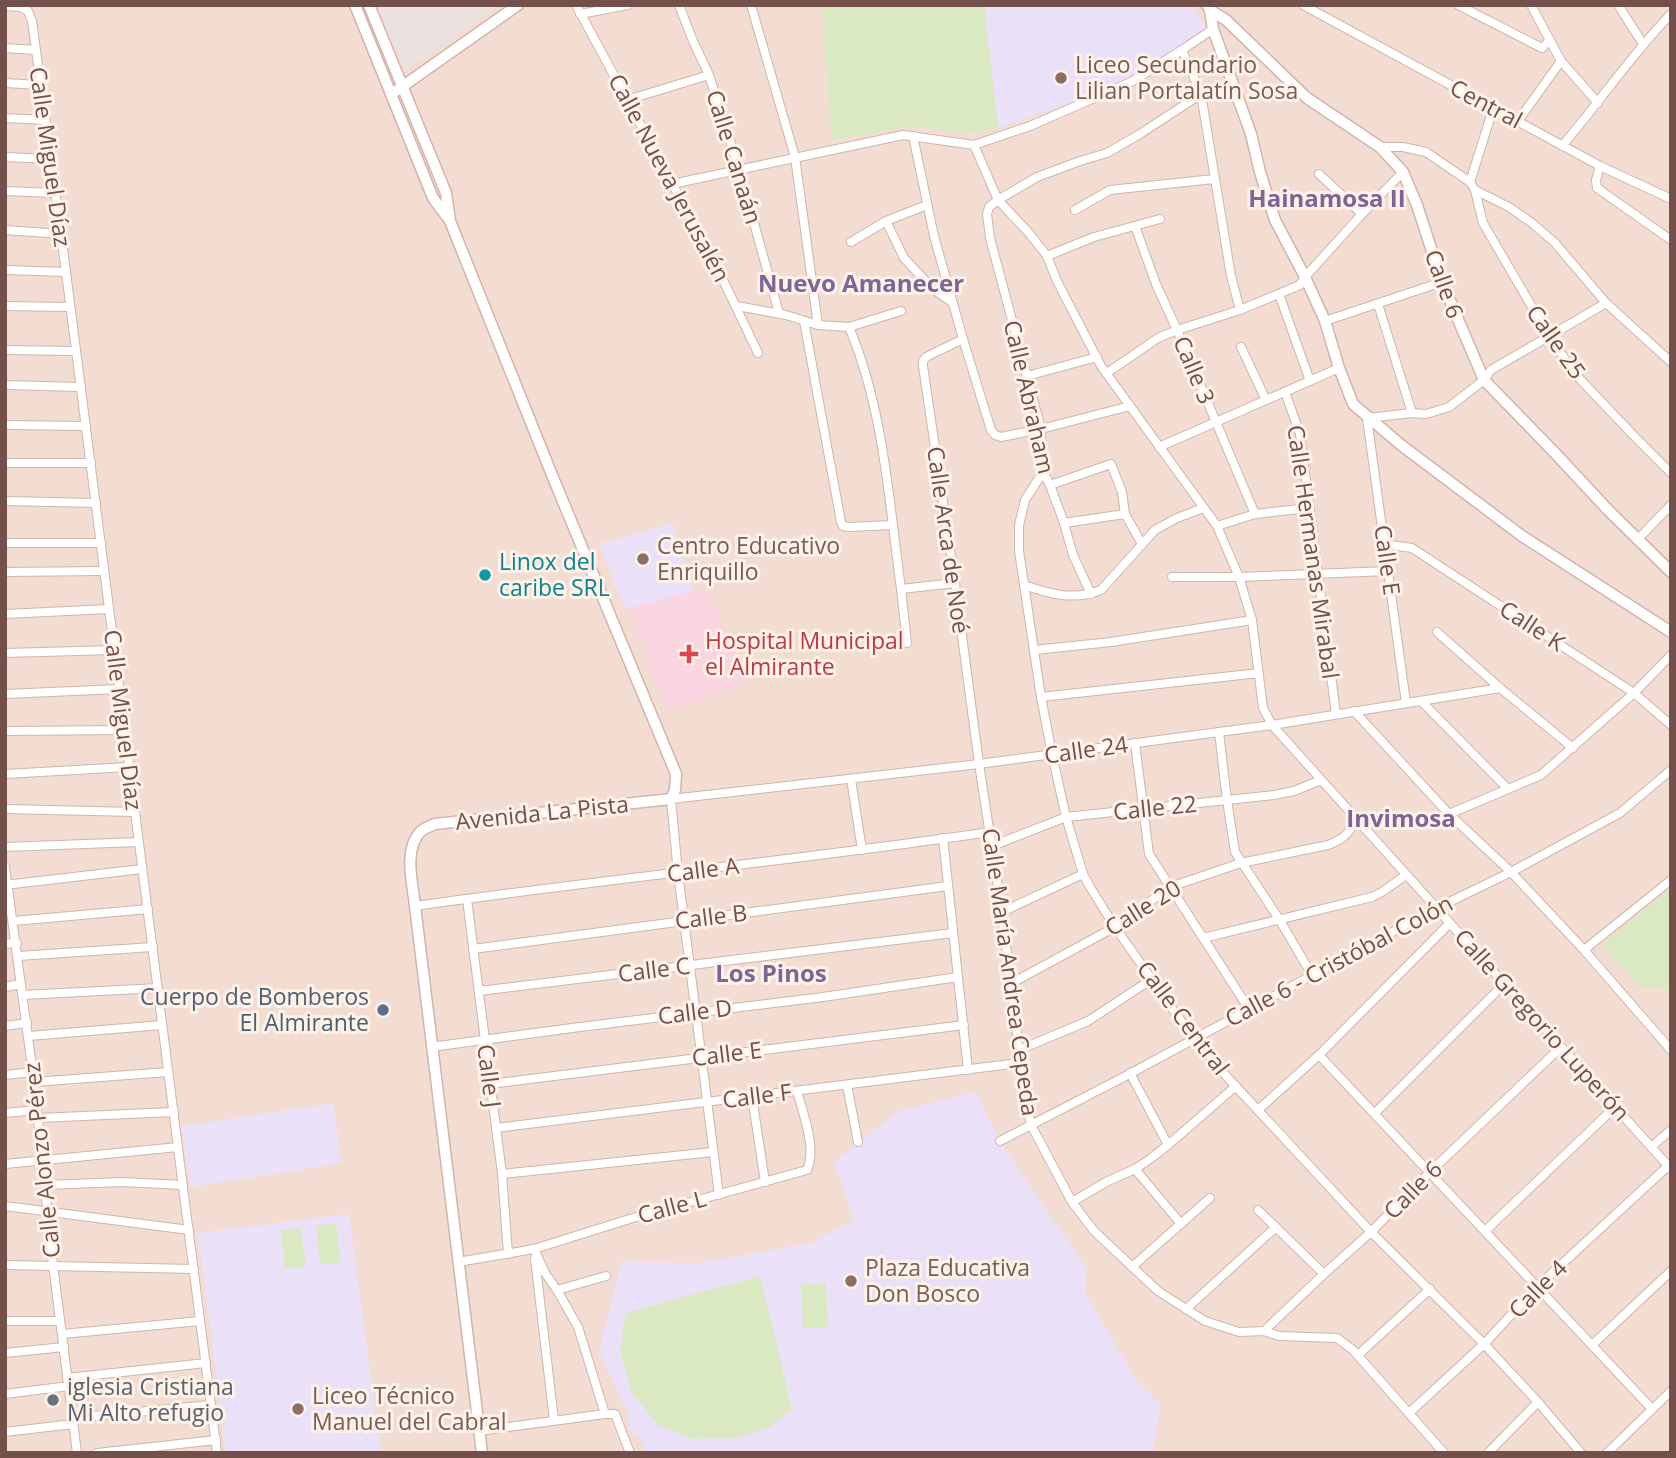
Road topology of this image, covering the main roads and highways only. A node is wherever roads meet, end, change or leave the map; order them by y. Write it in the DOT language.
graph roads {
  1 [pos="355,5"];
  2 [pos="369,5"];
  3 [pos="518,5"];
  4 [pos="1208,8"];
  5 [pos="401,87"];
  6 [pos="391,94"];
  7 [pos="450,221"];
  8 [pos="1671,572"];
  9 [pos="1671,632"];
  10 [pos="482,1453"];
  1 -- 6 [label="main road"];
  2 -- 5 [label="main road"];
  3 -- 5 [label="main road"];
  4 -- 8 [label="main road, Calle 6"];
  4 -- 9 [label="main road"];
  5 -- 6 [label="main road"];
  5 -- 7 [label="main road"];
  6 -- 7 [label="main road"];
  7 -- 10 [label="main road, Avenida La Pista"];
}
